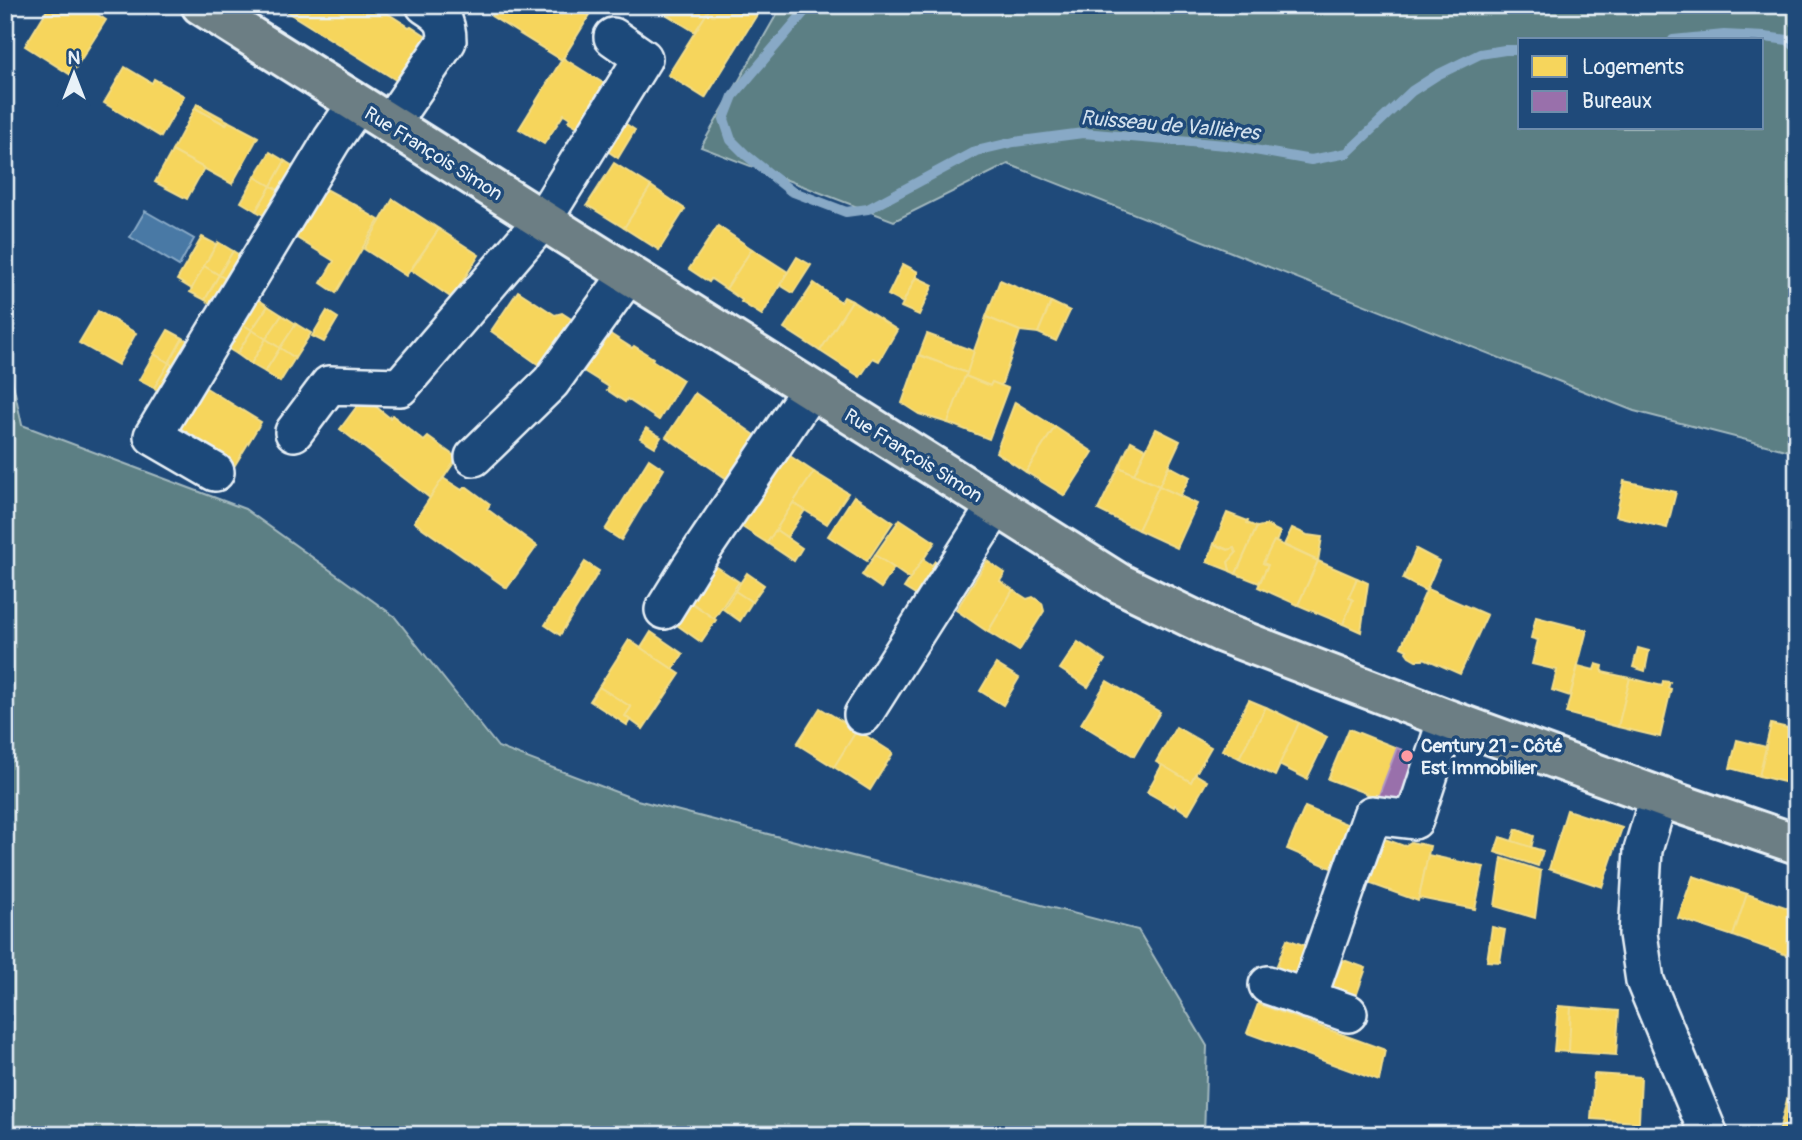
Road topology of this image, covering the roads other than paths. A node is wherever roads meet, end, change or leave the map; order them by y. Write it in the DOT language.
graph roads {
  1 [pos="201,5"];
  2 [pos="425,5"];
  3 [pos="613,37"];
  4 [pos="357,104"];
  5 [pos="390,124"];
  6 [pos="542,221"];
  7 [pos="628,275"];
  8 [pos="810,390"];
  9 [pos="293,432"];
  10 [pos="474,457"];
  11 [pos="215,472"];
  12 [pos="996,506"];
  13 [pos="664,610"];
  14 [pos="863,715"];
  15 [pos="1447,719"];
  16 [pos="1668,800"];
  17 [pos="1797,844"];
  18 [pos="1268,985"];
  19 [pos="1307,999"];
  20 [pos="1348,1013"];
  21 [pos="1709,1135"];
  1 -- 4 [label="main road, Rue François Simon"];
  2 -- 5 [label="street"];
  3 -- 6 [label="street"];
  4 -- 5 [label="main road, Rue François Simon"];
  4 -- 11 [label="street"];
  5 -- 6 [label="main road, Rue François Simon"];
  6 -- 7 [label="main road, Rue François Simon"];
  6 -- 9 [label="street"];
  7 -- 8 [label="main road, Rue François Simon"];
  7 -- 10 [label="street"];
  8 -- 12 [label="main road, Rue François Simon"];
  8 -- 13 [label="street"];
  12 -- 14 [label="street"];
  12 -- 15 [label="main road, Rue François Simon"];
  15 -- 16 [label="main road, Rue François Simon"];
  15 -- 19 [label="street"];
  16 -- 17 [label="main road, Rue François Simon"];
  16 -- 21 [label="street"];
  18 -- 19 [label="street"];
  19 -- 20 [label="street"];
}
